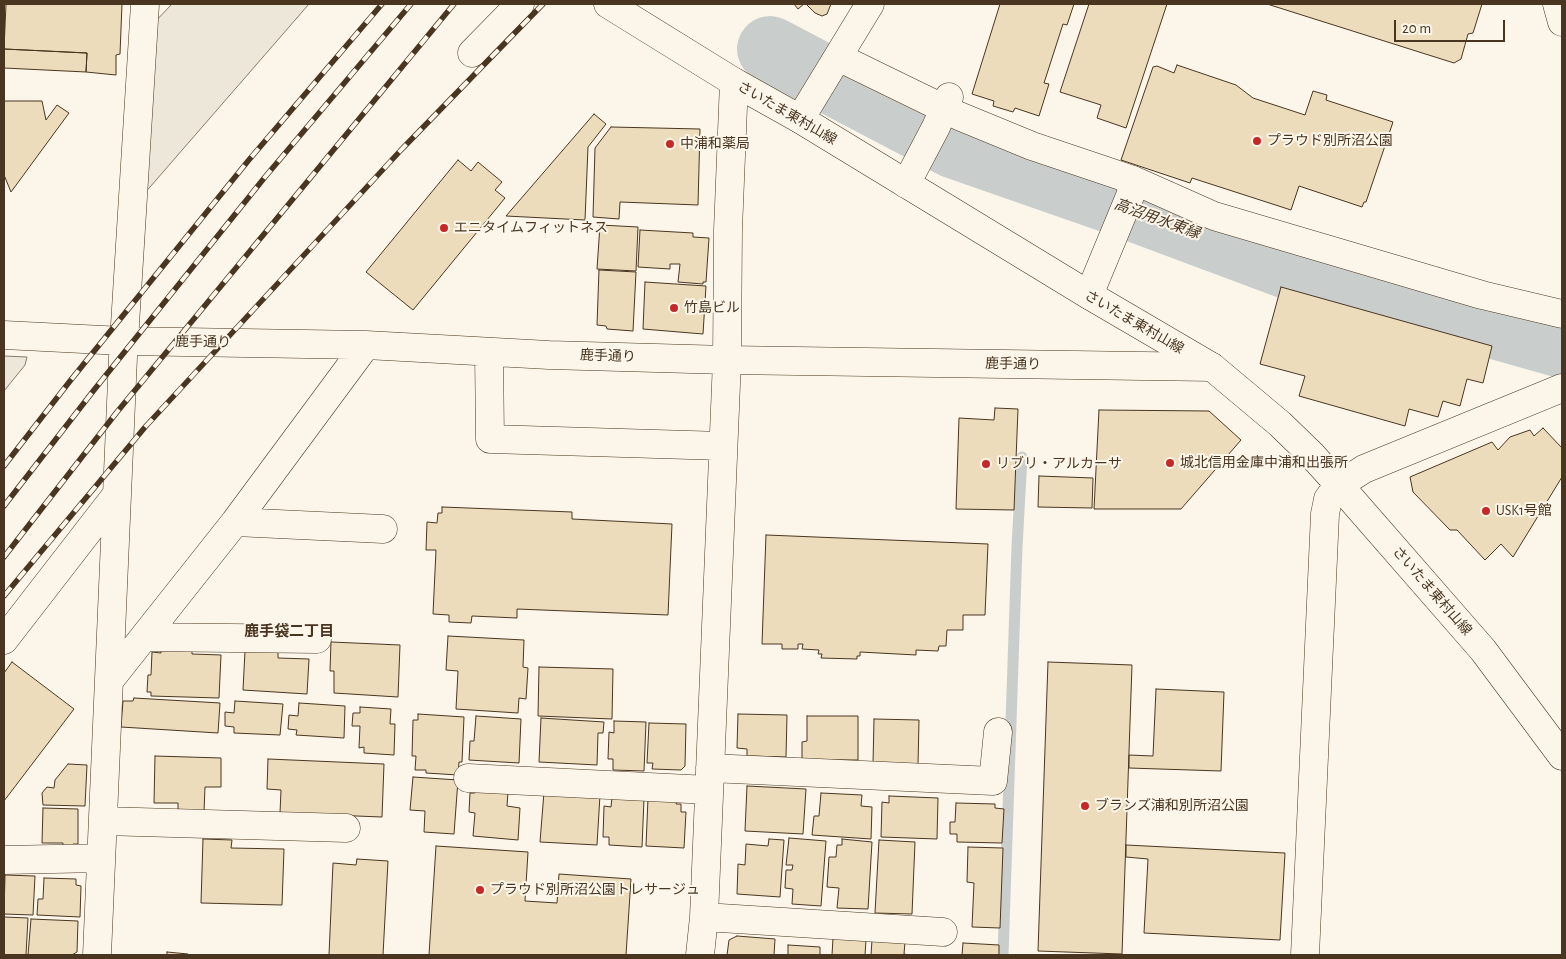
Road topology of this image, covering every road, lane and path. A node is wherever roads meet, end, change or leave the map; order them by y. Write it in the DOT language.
graph roads {
  1 [pos="145,4"];
  2 [pos="520,4"];
  3 [pos="608,4"];
  4 [pos="870,4"];
  5 [pos="1557,4"];
  6 [pos="1562,22"];
  7 [pos="472,53"];
  8 [pos="830,70"];
  9 [pos="734,82"];
  10 [pos="800,119"];
  11 [pos="939,120"];
  12 [pos="906,184"];
  13 [pos="1132,188"];
  14 [pos="1089,295"];
  15 [pos="1562,314"];
  16 [pos="4,335"];
  17 [pos="123,341"];
  18 [pos="366,345"];
  19 [pos="489,352"];
  20 [pos="727,360"];
  21 [pos="1212,367"];
  22 [pos="1562,388"];
  23 [pos="723,446"];
  24 [pos="1339,485"];
  25 [pos="117,494"];
  26 [pos="235,522"];
  27 [pos="383,529"];
  28 [pos="144,637"];
  29 [pos="317,639"];
  30 [pos="4,640"];
  31 [pos="109,681"];
  32 [pos="998,732"];
  33 [pos="1562,756"];
  34 [pos="468,778"];
  35 [pos="710,779"];
  36 [pos="103,821"];
  37 [pos="346,828"];
  38 [pos="101,858"];
  39 [pos="4,860"];
  40 [pos="704,917"];
  41 [pos="943,932"];
  42 [pos="97,955"];
  43 [pos="700,955"];
  44 [pos="1305,955"];
  1 -- 17 [label="street"];
  2 -- 7 [label="street"];
  3 -- 9 [label="street, さいたま東村山線"];
  4 -- 8 [label="street"];
  5 -- 6 [label="street"];
  8 -- 10 [label="street"];
  8 -- 11 [label="street"];
  9 -- 10 [label="street, さいたま東村山線"];
  9 -- 20 [label="street"];
  10 -- 12 [label="street, さいたま東村山線"];
  11 -- 12 [label="street"];
  11 -- 13 [label="street"];
  12 -- 14 [label="street, さいたま東村山線"];
  13 -- 14 [label="street"];
  13 -- 15 [label="street"];
  14 -- 21 [label="street, さいたま東村山線"];
  16 -- 17 [label="street, 鹿手通り"];
  17 -- 18 [label="street, 鹿手通り"];
  17 -- 25 [label="street"];
  18 -- 19 [label="street, 鹿手通り"];
  18 -- 26 [label="street"];
  19 -- 20 [label="street, 鹿手通り"];
  19 -- 23 [label="street"];
  20 -- 21 [label="street, 鹿手通り"];
  20 -- 23 [label="street"];
  21 -- 24 [label="street, さいたま東村山線"];
  22 -- 24 [label="street"];
  23 -- 35 [label="street"];
  24 -- 33 [label="street, さいたま東村山線"];
  24 -- 44 [label="street"];
  25 -- 30 [label="street"];
  25 -- 31 [label="street"];
  26 -- 27 [label="street"];
  26 -- 28 [label="street"];
  28 -- 29 [label="street"];
  28 -- 31 [label="street"];
  31 -- 36 [label="street"];
  32 -- 35 [label="street"];
  34 -- 35 [label="street"];
  35 -- 40 [label="street"];
  36 -- 37 [label="street"];
  36 -- 38 [label="street"];
  38 -- 39 [label="street"];
  38 -- 42 [label="street"];
  40 -- 41 [label="street"];
  40 -- 43 [label="street"];
}
